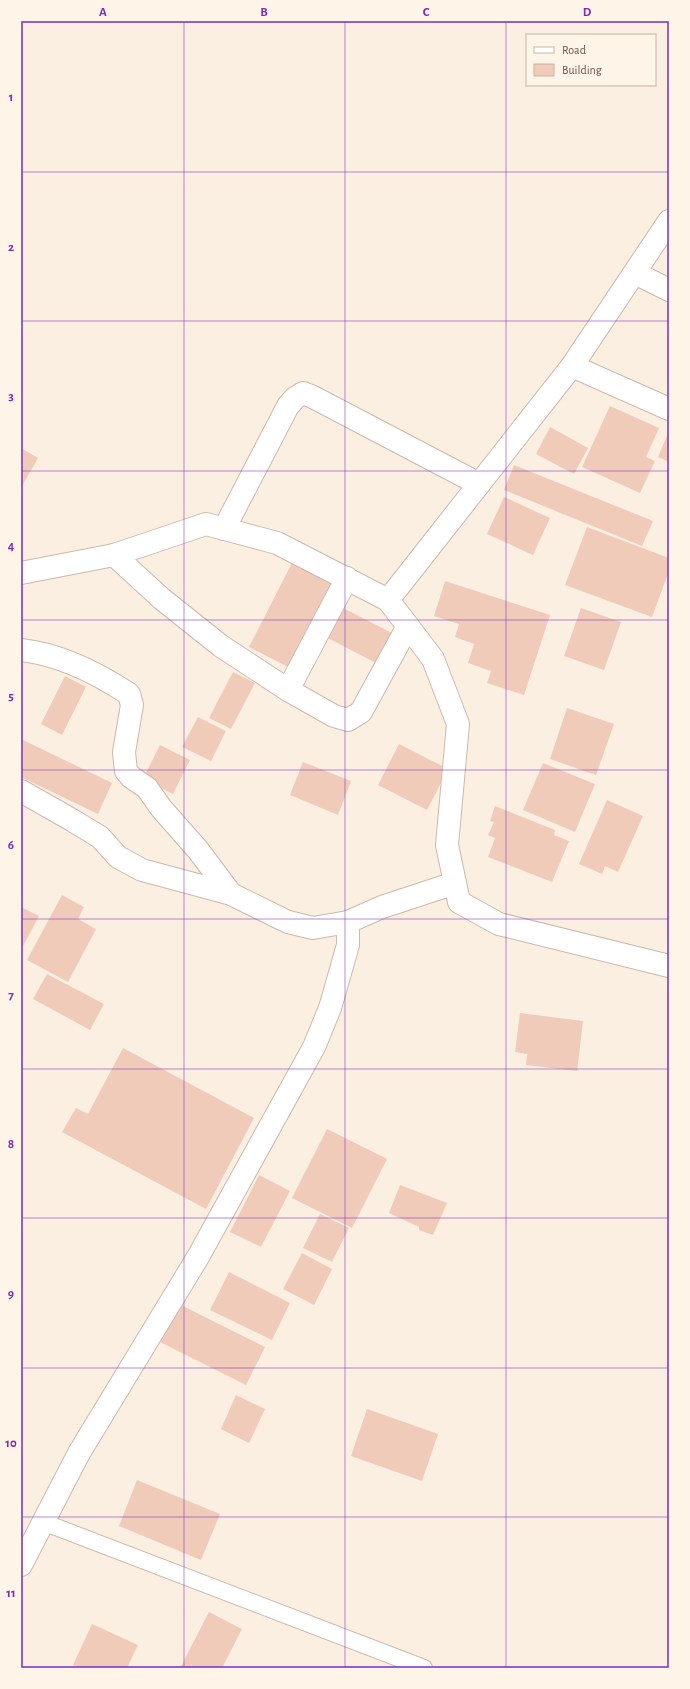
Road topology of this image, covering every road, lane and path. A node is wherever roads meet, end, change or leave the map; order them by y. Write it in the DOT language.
graph roads {
  1 [pos="669,221"];
  2 [pos="634,273"];
  3 [pos="669,290"];
  4 [pos="572,366"];
  5 [pos="669,409"];
  6 [pos="479,484"];
  7 [pos="224,529"];
  8 [pos="114,555"];
  9 [pos="21,573"];
  10 [pos="347,578"];
  11 [pos="388,600"];
  12 [pos="408,626"];
  13 [pos="21,650"];
  14 [pos="288,690"];
  15 [pos="21,791"];
  16 [pos="455,883"];
  17 [pos="231,894"];
  18 [pos="348,922"];
  19 [pos="669,966"];
  20 [pos="43,1522"];
  21 [pos="21,1565"];
  22 [pos="424,1668"];
  1 -- 2 [label="street"];
  2 -- 3 [label="street"];
  2 -- 4 [label="street"];
  4 -- 5 [label="street"];
  4 -- 6 [label="street"];
  6 -- 7 [label="street"];
  6 -- 11 [label="street"];
  7 -- 8 [label="street"];
  7 -- 10 [label="street"];
  8 -- 9 [label="street"];
  8 -- 14 [label="street"];
  10 -- 11 [label="street"];
  10 -- 14 [label="street"];
  11 -- 12 [label="street"];
  12 -- 14 [label="street"];
  12 -- 16 [label="street"];
  13 -- 17 [label="street"];
  15 -- 17 [label="street"];
  16 -- 18 [label="street"];
  16 -- 19 [label="street"];
  17 -- 18 [label="street"];
  18 -- 20 [label="street"];
  20 -- 21 [label="street"];
  20 -- 22 [label="lane"];
}
